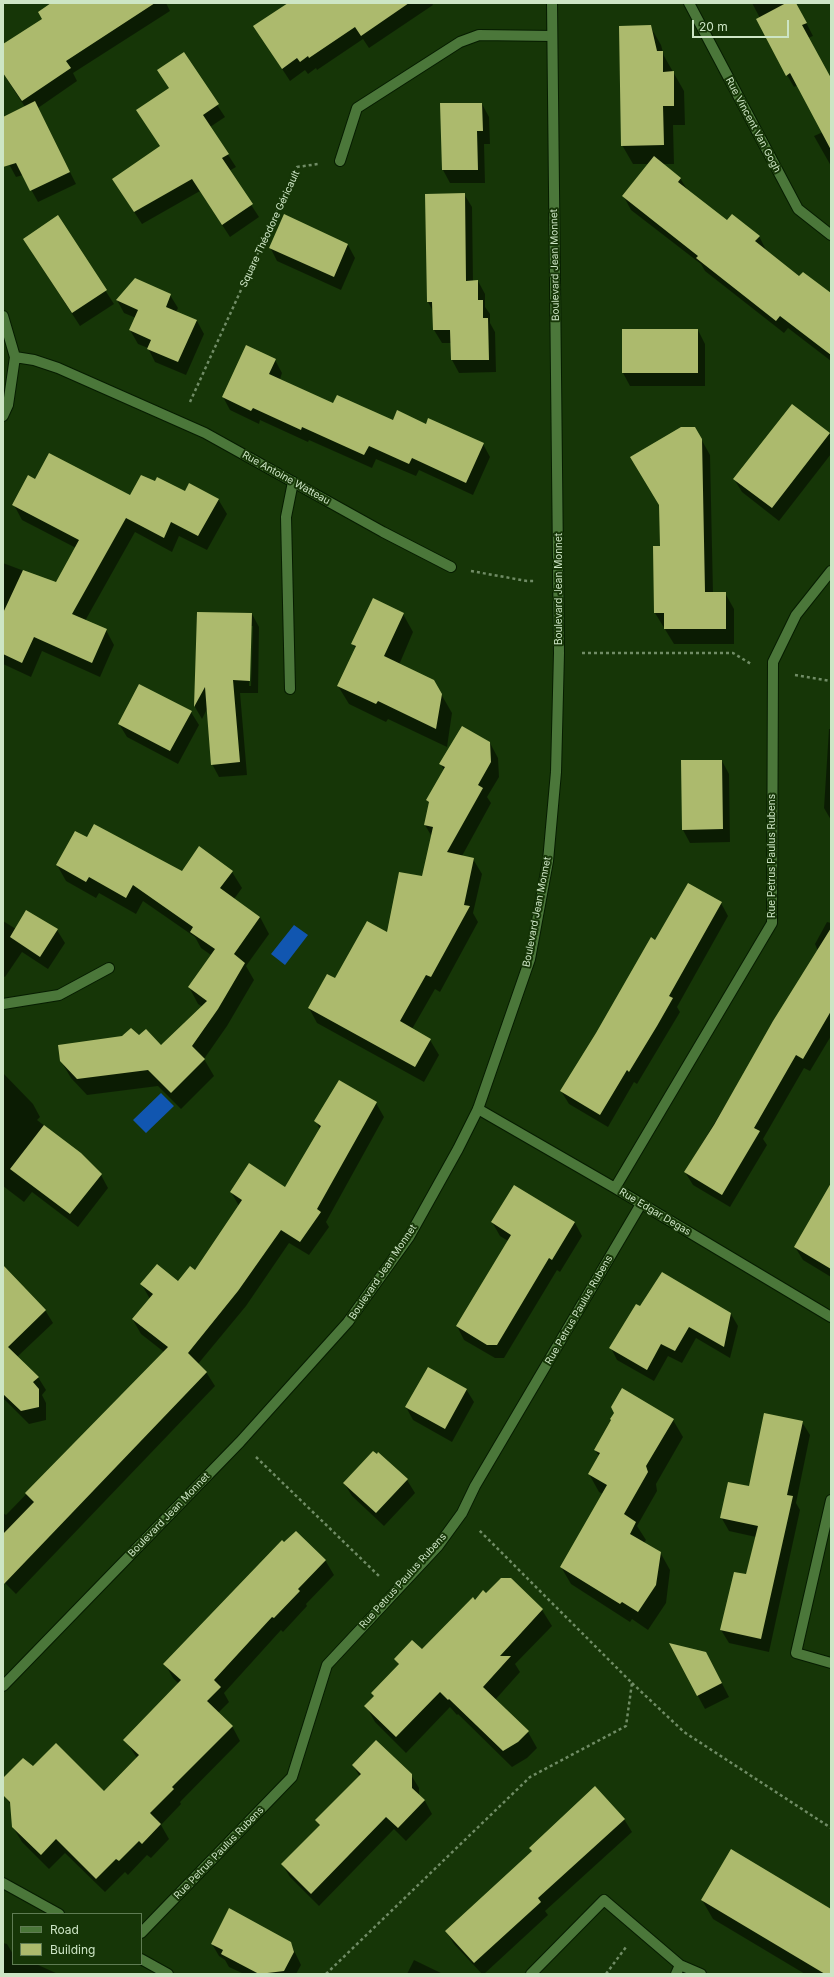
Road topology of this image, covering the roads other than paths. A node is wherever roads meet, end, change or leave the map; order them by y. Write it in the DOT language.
graph roads {
  1 [pos="552,3"];
  2 [pos="689,3"];
  3 [pos="552,36"];
  4 [pos="340,161"];
  5 [pos="831,236"];
  6 [pos="3,316"];
  7 [pos="15,357"];
  8 [pos="3,416"];
  9 [pos="293,482"];
  10 [pos="451,568"];
  11 [pos="831,571"];
  12 [pos="290,689"];
  13 [pos="109,968"];
  14 [pos="3,1004"];
  15 [pos="478,1109"];
  16 [pos="615,1188"];
  17 [pos="641,1204"];
  18 [pos="831,1317"];
  19 [pos="831,1500"];
  20 [pos="831,1663"];
  21 [pos="3,1686"];
  22 [pos="3,1883"];
  23 [pos="57,1913"];
  24 [pos="142,1932"];
  25 [pos="142,1960"];
  26 [pos="678,1969"];
  27 [pos="168,1974"];
  28 [pos="531,1974"];
  29 [pos="701,1974"];
  1 -- 3 [label="street, Boulevard Jean Monnet"];
  2 -- 5 [label="street, Rue Vincent Van Gogh"];
  3 -- 4 [label="street"];
  3 -- 15 [label="street, Boulevard Jean Monnet"];
  6 -- 7 [label="street"];
  7 -- 8 [label="street"];
  7 -- 9 [label="street, Rue Antoine Watteau"];
  9 -- 10 [label="street, Rue Antoine Watteau"];
  9 -- 12 [label="street"];
  11 -- 16 [label="street, Rue Petrus Paulus Rubens"];
  13 -- 14 [label="street"];
  15 -- 16 [label="street, Rue Edgar Degas"];
  15 -- 21 [label="street, Boulevard Jean Monnet"];
  16 -- 17 [label="street, Rue Edgar Degas"];
  17 -- 18 [label="street, Rue Edgar Degas"];
  17 -- 24 [label="street, Rue Petrus Paulus Rubens"];
  19 -- 20 [label="street"];
  22 -- 23 [label="street"];
  25 -- 27 [label="street"];
  26 -- 28 [label="street"];
  26 -- 29 [label="street"];
}
